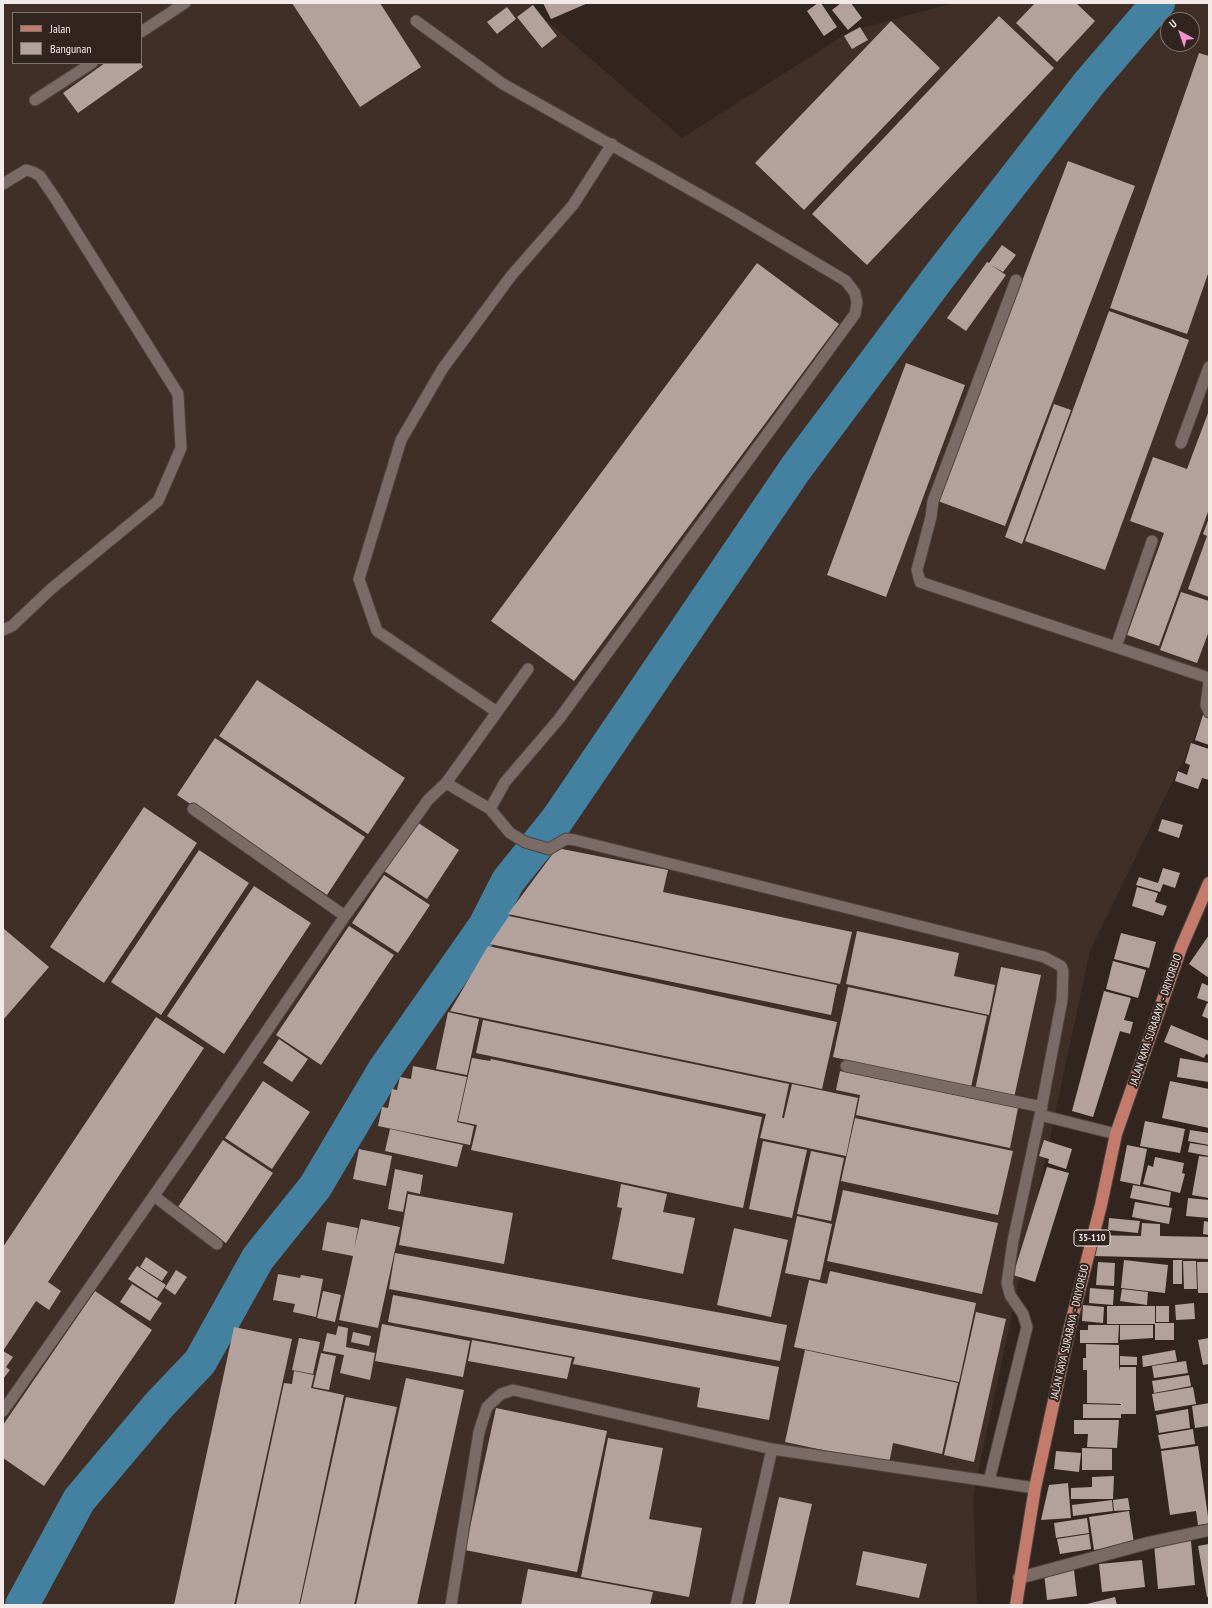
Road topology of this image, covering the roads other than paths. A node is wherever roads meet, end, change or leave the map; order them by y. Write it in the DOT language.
graph roads {
  1 [pos="185,3"];
  2 [pos="416,21"];
  3 [pos="142,31"];
  4 [pos="90,64"];
  5 [pos="35,100"];
  6 [pos="612,144"];
  7 [pos="3,184"];
  8 [pos="1016,280"];
  9 [pos="1209,367"];
  10 [pos="1181,443"];
  11 [pos="1152,542"];
  12 [pos="3,630"];
  13 [pos="1116,648"];
  14 [pos="528,670"];
  15 [pos="1209,680"];
  16 [pos="497,712"];
  17 [pos="1209,712"];
  18 [pos="446,783"];
  19 [pos="490,809"];
  20 [pos="193,810"];
  21 [pos="1209,883"];
  22 [pos="1206,898"];
  23 [pos="345,916"];
  24 [pos="846,1066"];
  25 [pos="1041,1111"];
  26 [pos="1116,1134"];
  27 [pos="154,1196"];
  28 [pos="217,1244"];
  29 [pos="3,1411"];
  30 [pos="772,1449"];
  31 [pos="989,1481"];
  32 [pos="1035,1488"];
  33 [pos="1209,1530"];
  34 [pos="1019,1578"];
  35 [pos="451,1605"];
  36 [pos="736,1605"];
  37 [pos="1016,1605"];
  1 -- 3 [label="lane"];
  2 -- 6 [label="lane"];
  4 -- 5 [label="lane"];
  6 -- 16 [label="lane"];
  6 -- 19 [label="lane"];
  7 -- 12 [label="lane"];
  8 -- 13 [label="lane"];
  9 -- 10 [label="lane"];
  11 -- 13 [label="lane"];
  13 -- 15 [label="lane"];
  14 -- 16 [label="lane"];
  15 -- 17 [label="lane"];
  16 -- 18 [label="lane"];
  18 -- 19 [label="lane"];
  18 -- 23 [label="lane"];
  19 -- 25 [label="lane"];
  20 -- 23 [label="lane"];
  21 -- 22 [label="main road, JALAN RAYA SURABAYA - DRIYOREJO / 35-110"];
  22 -- 26 [label="main road, JALAN RAYA SURABAYA - DRIYOREJO / 35-110"];
  23 -- 27 [label="lane"];
  24 -- 25 [label="lane"];
  25 -- 26 [label="lane"];
  25 -- 31 [label="lane"];
  26 -- 32 [label="main road, JALAN RAYA SURABAYA - DRIYOREJO / 35-110"];
  27 -- 28 [label="lane"];
  27 -- 29 [label="lane"];
  30 -- 31 [label="lane"];
  30 -- 35 [label="lane"];
  30 -- 36 [label="lane"];
  31 -- 32 [label="lane"];
  32 -- 34 [label="main road, JALAN RAYA SURABAYA - DRIYOREJO / 35-110"];
  33 -- 34 [label="street"];
  34 -- 37 [label="main road, JALAN RAYA SURABAYA - DRIYOREJO / 35-110"];
}
